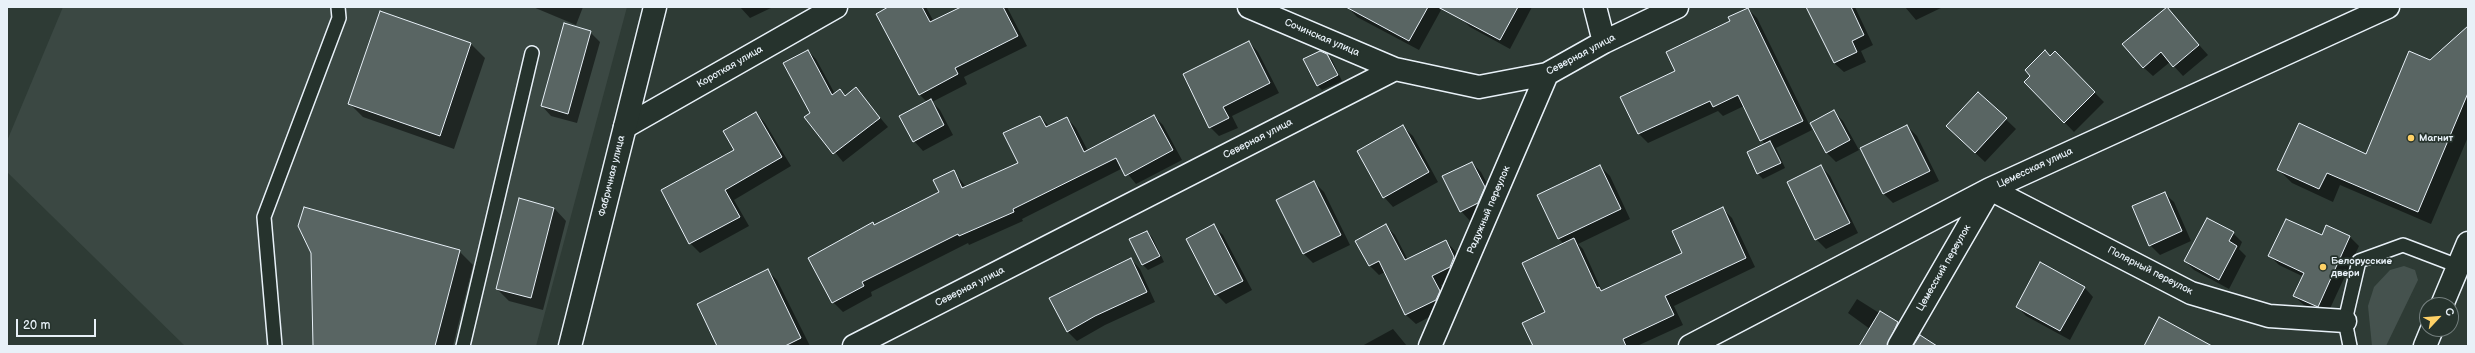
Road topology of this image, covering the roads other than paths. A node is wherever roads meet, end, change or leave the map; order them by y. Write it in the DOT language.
graph roads {
  1 [pos="338,7"];
  2 [pos="655,7"];
  3 [pos="836,7"];
  4 [pos="1249,7"];
  5 [pos="1595,7"];
  6 [pos="1676,7"];
  7 [pos="2388,7"];
  8 [pos="1604,42"];
  9 [pos="532,53"];
  10 [pos="1395,69"];
  11 [pos="1547,74"];
  12 [pos="625,127"];
  13 [pos="1990,189"];
  14 [pos="2468,243"];
  15 [pos="2458,266"];
  16 [pos="2445,297"];
  17 [pos="2345,321"];
  18 [pos="275,346"];
  19 [pos="463,346"];
  20 [pos="570,346"];
  21 [pos="854,346"];
  22 [pos="1430,346"];
  23 [pos="1690,346"];
  24 [pos="1898,346"];
  25 [pos="2350,346"];
  1 -- 18 [label="lane"];
  2 -- 12 [label="main road, Фабричная улица"];
  3 -- 12 [label="main road, Короткая улица"];
  4 -- 10 [label="main road, Сочинская улица"];
  5 -- 8 [label="main road"];
  6 -- 8 [label="main road, Северная улица"];
  7 -- 13 [label="main road, Цемесская улица"];
  8 -- 11 [label="main road, Северная улица"];
  9 -- 19 [label="lane"];
  10 -- 11 [label="main road, Северная улица"];
  10 -- 21 [label="main road, Северная улица"];
  11 -- 22 [label="main road, Радужный переулок"];
  12 -- 20 [label="main road, Фабричная улица"];
  13 -- 17 [label="main road, Полярный переулок"];
  13 -- 23 [label="main road, Цемесская улица"];
  13 -- 24 [label="main road, Цемесский переулок"];
  14 -- 15 [label="main road"];
  15 -- 16 [label="main road"];
  15 -- 17 [label="lane"];
  17 -- 25 [label="lane"];
}
